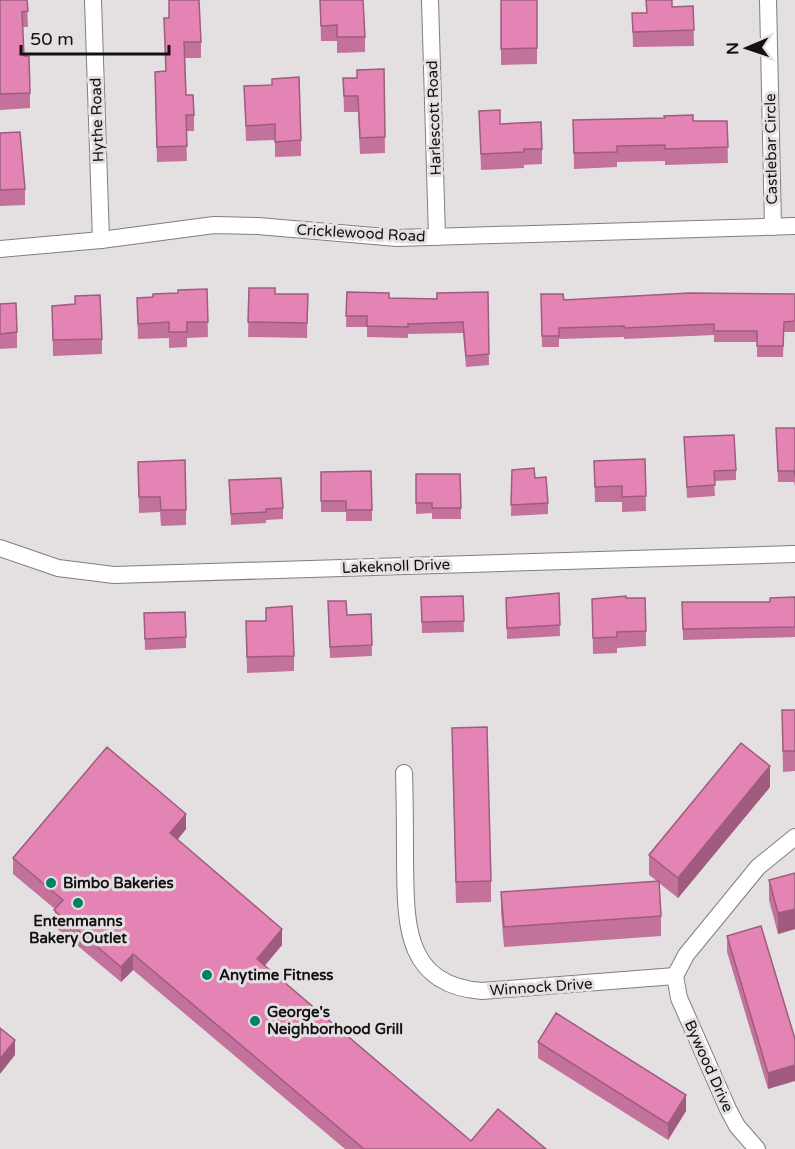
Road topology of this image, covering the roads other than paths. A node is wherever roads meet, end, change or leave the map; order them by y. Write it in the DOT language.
graph roads {
  1 [pos="93,0"];
  2 [pos="430,0"];
  3 [pos="768,0"];
  4 [pos="795,226"];
  5 [pos="773,227"];
  6 [pos="437,237"];
  7 [pos="101,240"];
  8 [pos="0,249"];
  9 [pos="0,548"];
  10 [pos="795,554"];
  11 [pos="404,773"];
  12 [pos="795,837"];
  13 [pos="675,976"];
  14 [pos="757,1149"];
  1 -- 7 [label="street, Hythe Road"];
  2 -- 6 [label="street, Harlescott Road"];
  3 -- 5 [label="street, Castlebar Circle"];
  4 -- 5 [label="street, Cricklewood Road"];
  5 -- 6 [label="street, Cricklewood Road"];
  6 -- 7 [label="street, Cricklewood Road"];
  7 -- 8 [label="street, Cricklewood Road"];
  9 -- 10 [label="street, Lakeknoll Drive"];
  11 -- 13 [label="street, Winnock Drive"];
  12 -- 13 [label="street"];
  13 -- 14 [label="street, Bywood Drive"];
}
